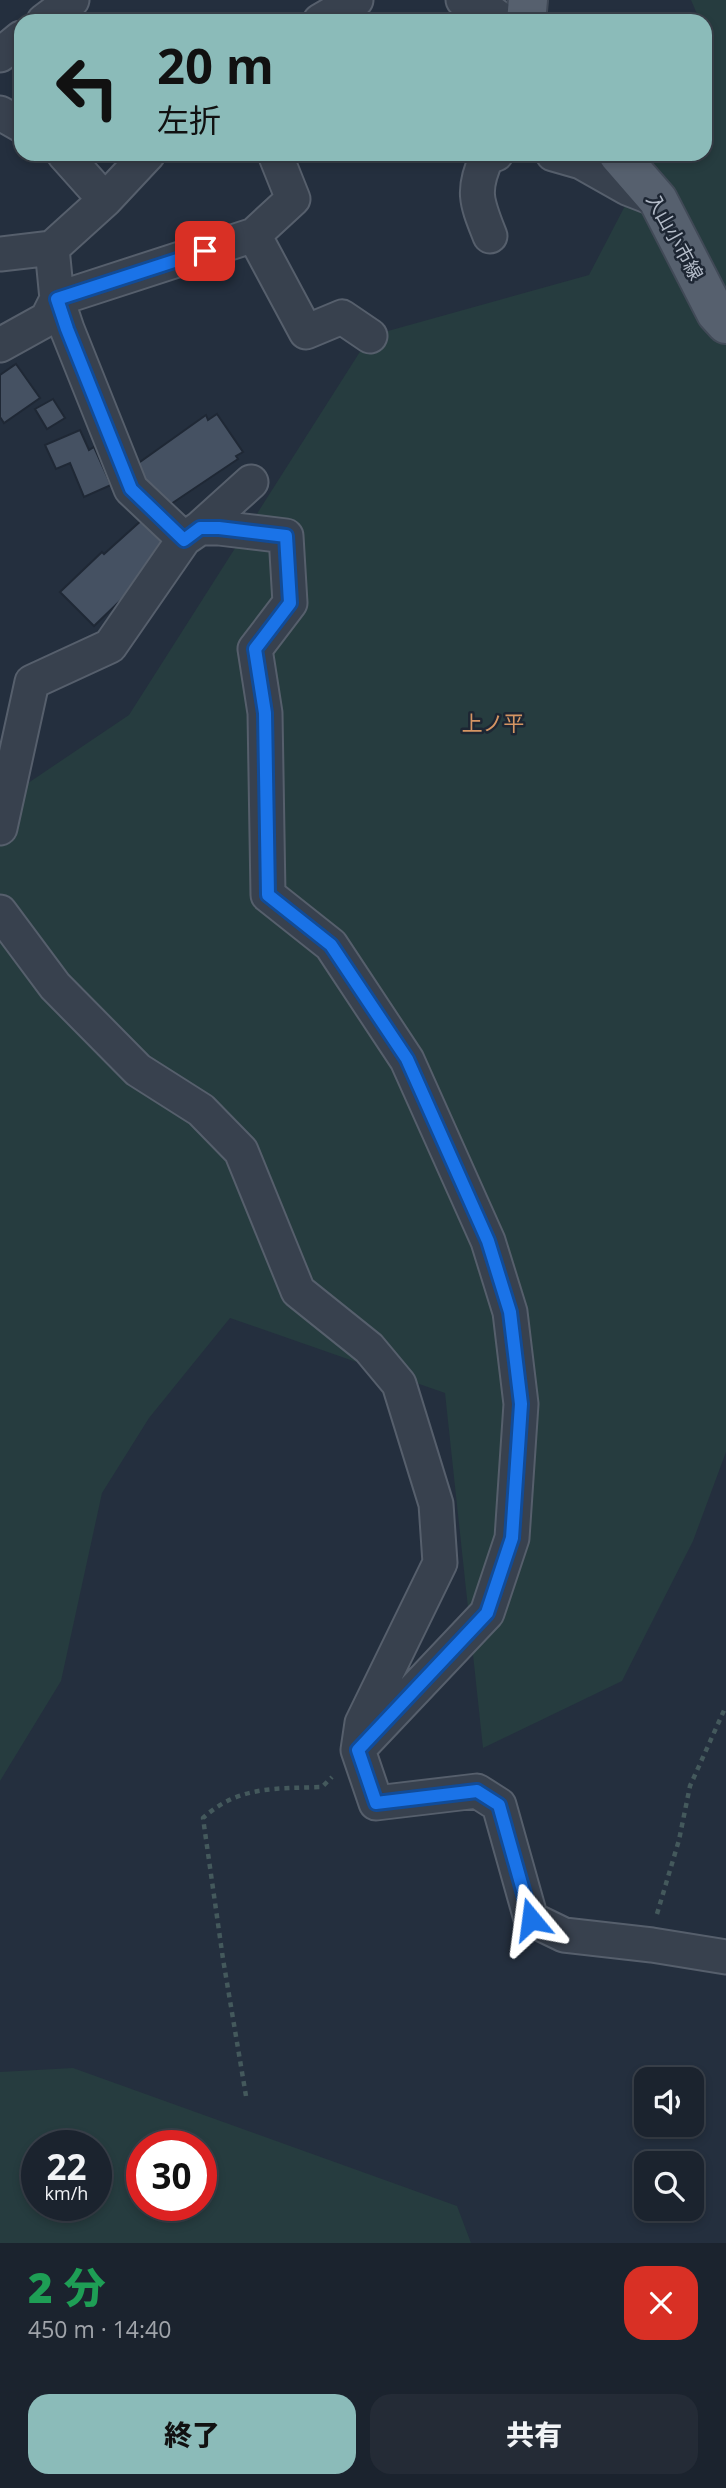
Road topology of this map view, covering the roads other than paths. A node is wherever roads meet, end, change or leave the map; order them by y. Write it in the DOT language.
graph roads {
  1 [pos="72,0"];
  2 [pos="356,0"];
  3 [pos="463,0"];
  4 [pos="53,14"];
  5 [pos="324,14"];
  6 [pos="490,14"];
  7 [pos="14,44"];
  8 [pos="0,55"];
  9 [pos="70,161"];
  10 [pos="141,161"];
  11 [pos="278,161"];
  12 [pos="485,161"];
  13 [pos="577,161"];
  14 [pos="624,161"];
  15 [pos="105,200"];
  16 [pos="658,200"];
  17 [pos="254,235"];
  18 [pos="490,236"];
  19 [pos="52,248"];
  20 [pos="0,254"];
  21 [pos="57,299"];
  22 [pos="726,324"];
  23 [pos="370,336"];
  24 [pos="0,345"];
  25 [pos="251,482"];
  26 [pos="192,534"];
  27 [pos="0,828"];
  28 [pos="0,912"];
  29 [pos="350,1759"];
  30 [pos="726,1957"];
  1 -- 4 [label="street"];
  2 -- 5 [label="street"];
  3 -- 6 [label="street"];
  7 -- 8 [label="street"];
  9 -- 15 [label="street"];
  10 -- 15 [label="street"];
  11 -- 17 [label="street"];
  12 -- 18 [label="street"];
  13 -- 16 [label="street"];
  14 -- 16 [label="main road, 入山小市線"];
  15 -- 19 [label="street"];
  16 -- 22 [label="main road, 入山小市線"];
  17 -- 21 [label="street"];
  17 -- 23 [label="street"];
  19 -- 20 [label="street"];
  19 -- 21 [label="street"];
  21 -- 24 [label="street"];
  21 -- 26 [label="street"];
  25 -- 26 [label="street"];
  26 -- 27 [label="street"];
  26 -- 29 [label="street"];
  28 -- 29 [label="street"];
  29 -- 30 [label="street"];
}
